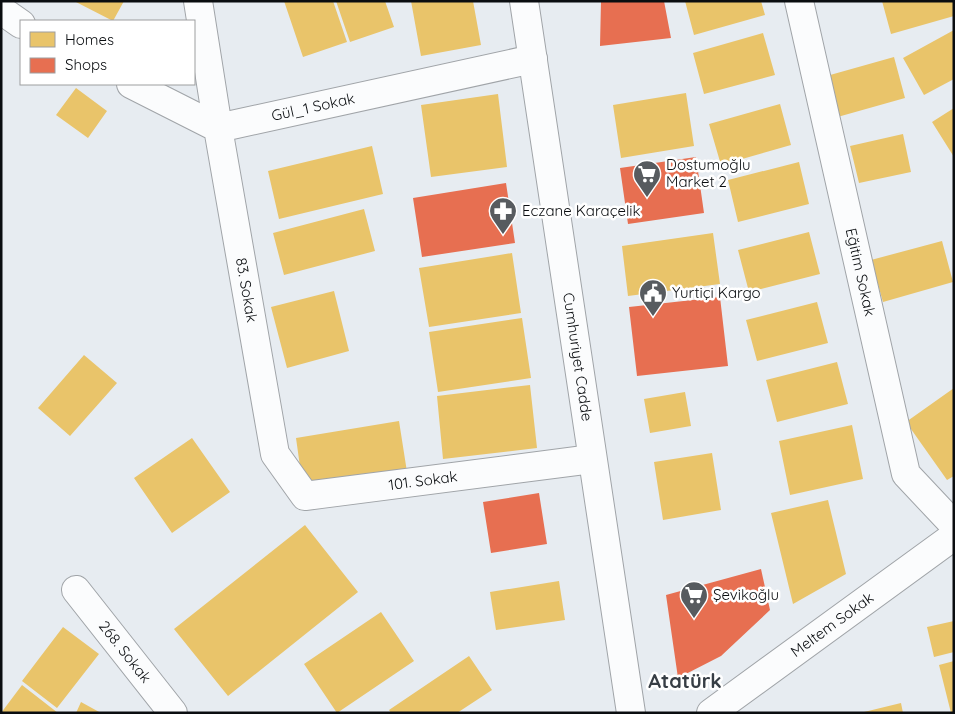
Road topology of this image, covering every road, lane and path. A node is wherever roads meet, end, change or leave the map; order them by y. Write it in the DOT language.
graph roads {
  1 [pos="198,1"];
  2 [pos="524,1"];
  3 [pos="800,1"];
  4 [pos="1,10"];
  5 [pos="20,23"];
  6 [pos="532,59"];
  7 [pos="133,85"];
  8 [pos="218,128"];
  9 [pos="276,454"];
  10 [pos="592,458"];
  11 [pos="954,525"];
  12 [pos="954,536"];
  13 [pos="76,590"];
  14 [pos="173,713"];
  15 [pos="630,713"];
  16 [pos="712,713"];
  1 -- 8 [label="street"];
  2 -- 6 [label="street, Cumhuriyet Cadde"];
  3 -- 11 [label="street, Eğitim Sokak"];
  4 -- 5 [label="street"];
  6 -- 8 [label="street, Gül_1 Sokak"];
  6 -- 10 [label="street, Cumhuriyet Cadde"];
  7 -- 8 [label="street"];
  8 -- 9 [label="street, 83. Sokak"];
  9 -- 10 [label="street, 101. Sokak"];
  10 -- 15 [label="street, Cumhuriyet Cadde"];
  12 -- 16 [label="street, Meltem Sokak"];
  13 -- 14 [label="street, 268. Sokak"];
}
